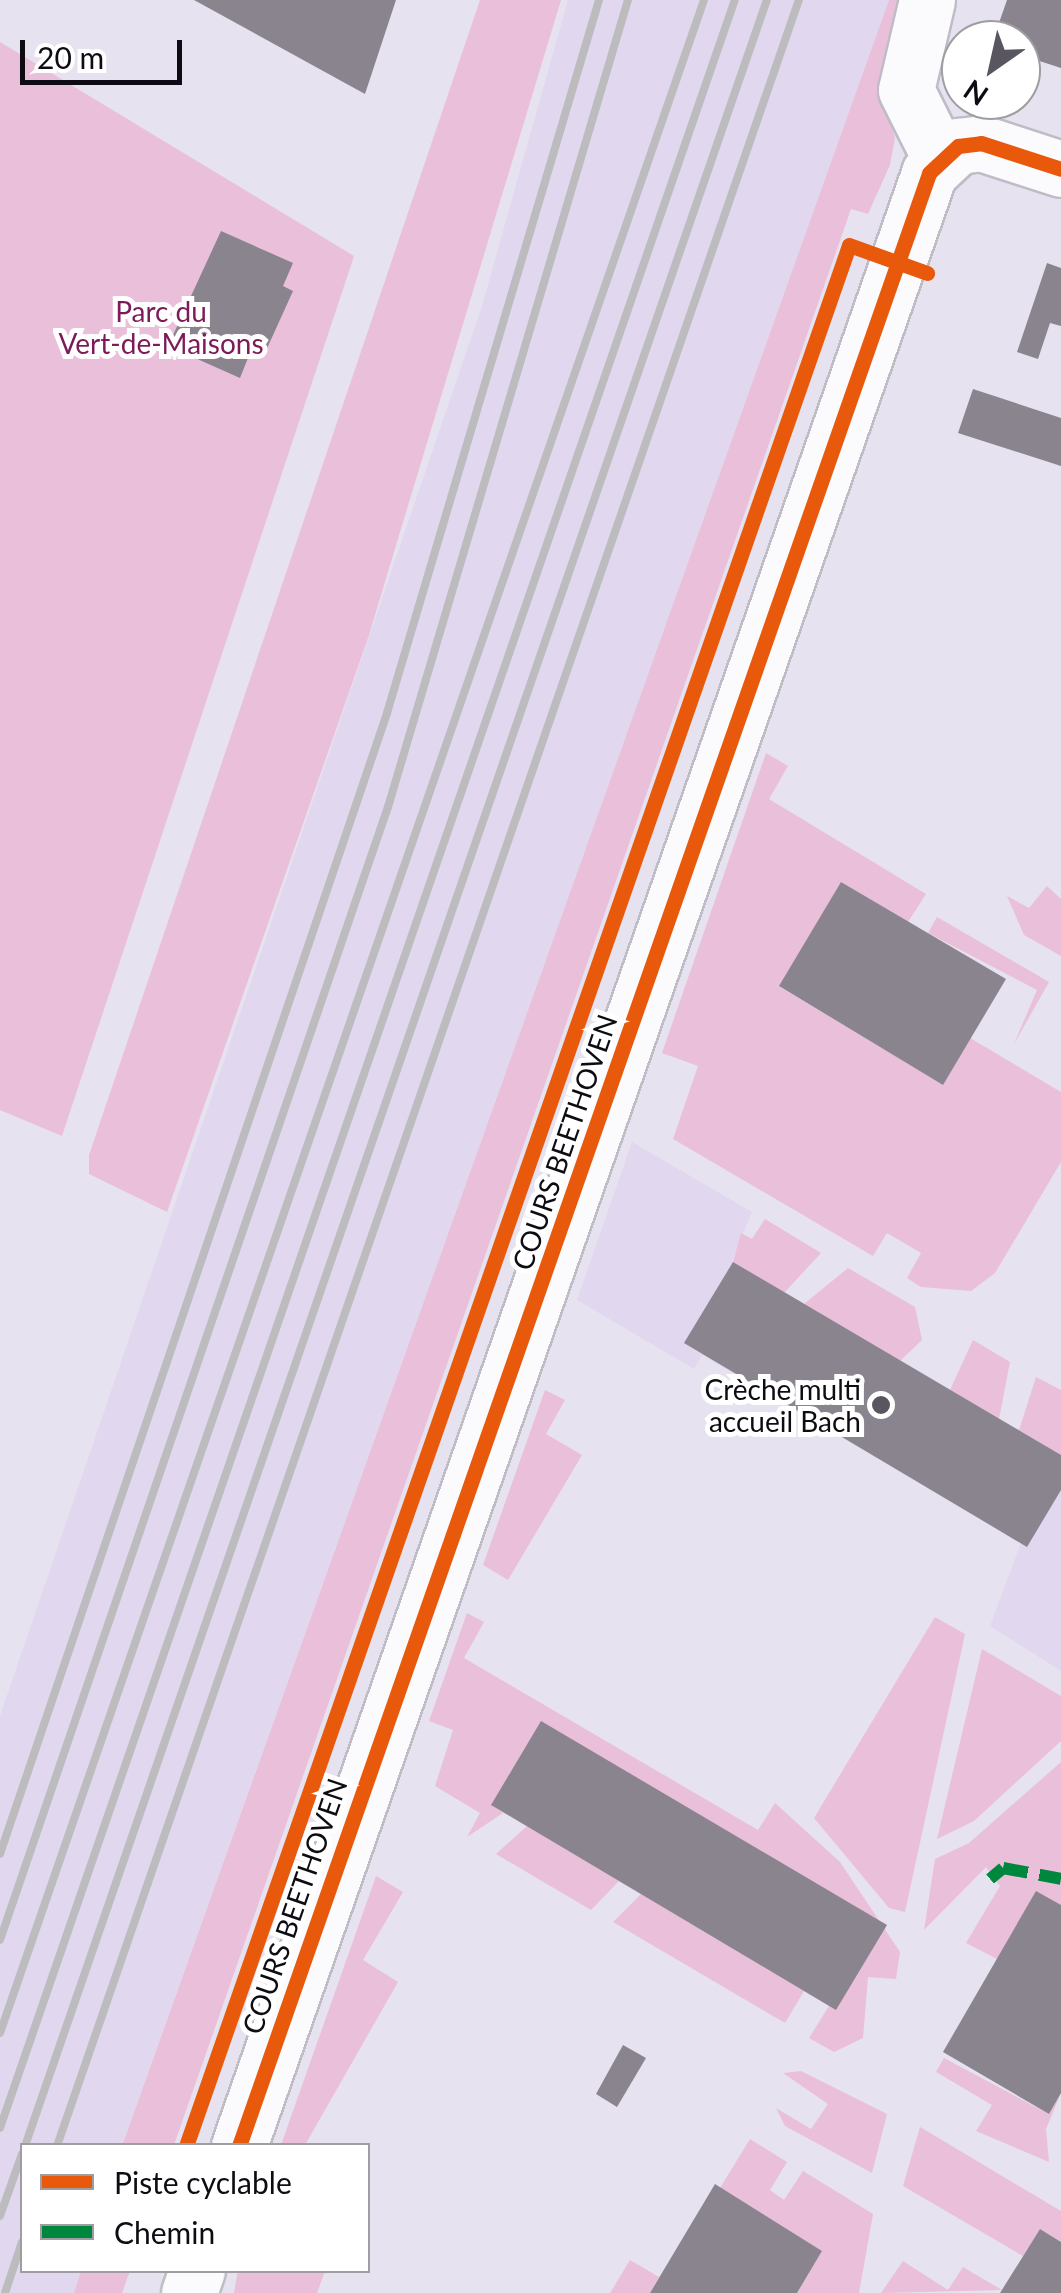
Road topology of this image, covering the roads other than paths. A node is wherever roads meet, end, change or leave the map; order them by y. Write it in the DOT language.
graph roads {
  1 [pos="927,0"];
  2 [pos="940,158"];
  3 [pos="1061,169"];
  4 [pos="240,2143"];
  1 -- 2 [label="street"];
  2 -- 3 [label="street"];
  2 -- 4 [label="street, COURS BEETHOVEN"];
}
